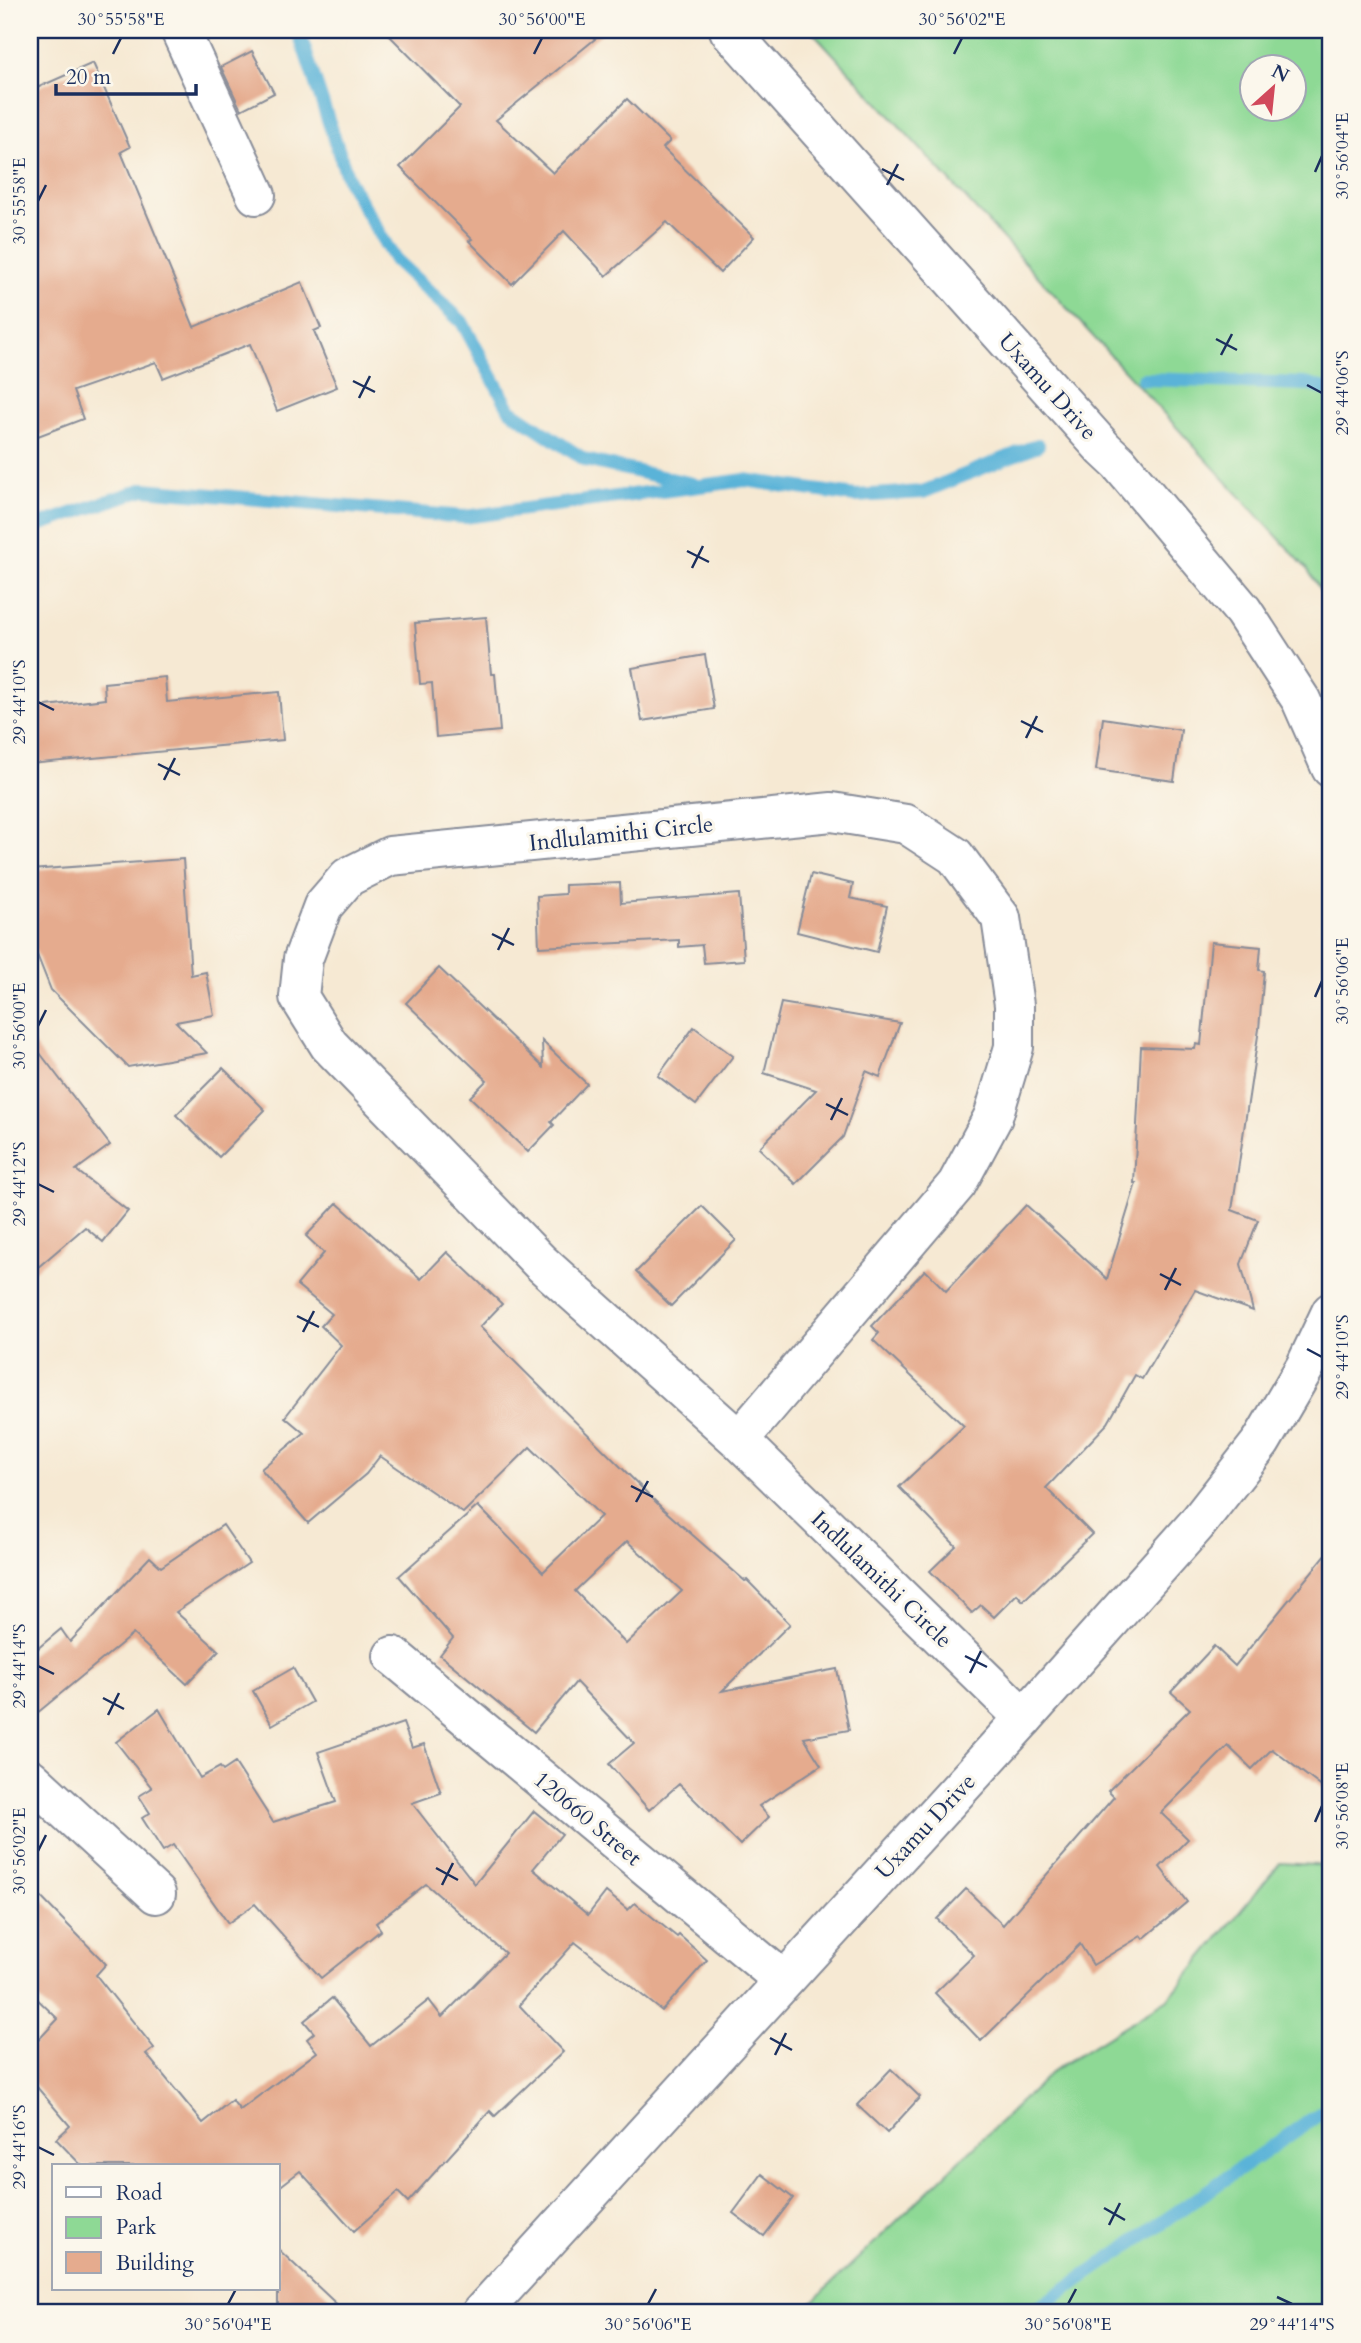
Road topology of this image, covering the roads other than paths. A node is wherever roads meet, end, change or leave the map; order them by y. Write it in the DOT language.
graph roads {
  1 [pos="180,30"];
  2 [pos="729,30"];
  3 [pos="256,195"];
  4 [pos="1331,768"];
  5 [pos="1331,1312"];
  6 [pos="739,1440"];
  7 [pos="393,1656"];
  8 [pos="1024,1718"];
  9 [pos="30,1778"];
  10 [pos="156,1894"];
  11 [pos="783,1980"];
  12 [pos="481,2313"];
  1 -- 3 [label="street"];
  2 -- 4 [label="street, Uxamu Drive"];
  5 -- 8 [label="street, Uxamu Drive"];
  6 -- 6 [label="street, Indlulamithi Circle"];
  6 -- 8 [label="street, Indlulamithi Circle"];
  7 -- 11 [label="street, 120660 Street"];
  8 -- 11 [label="street, Uxamu Drive"];
  9 -- 10 [label="street"];
  11 -- 12 [label="street, Uxamu Drive"];
}
